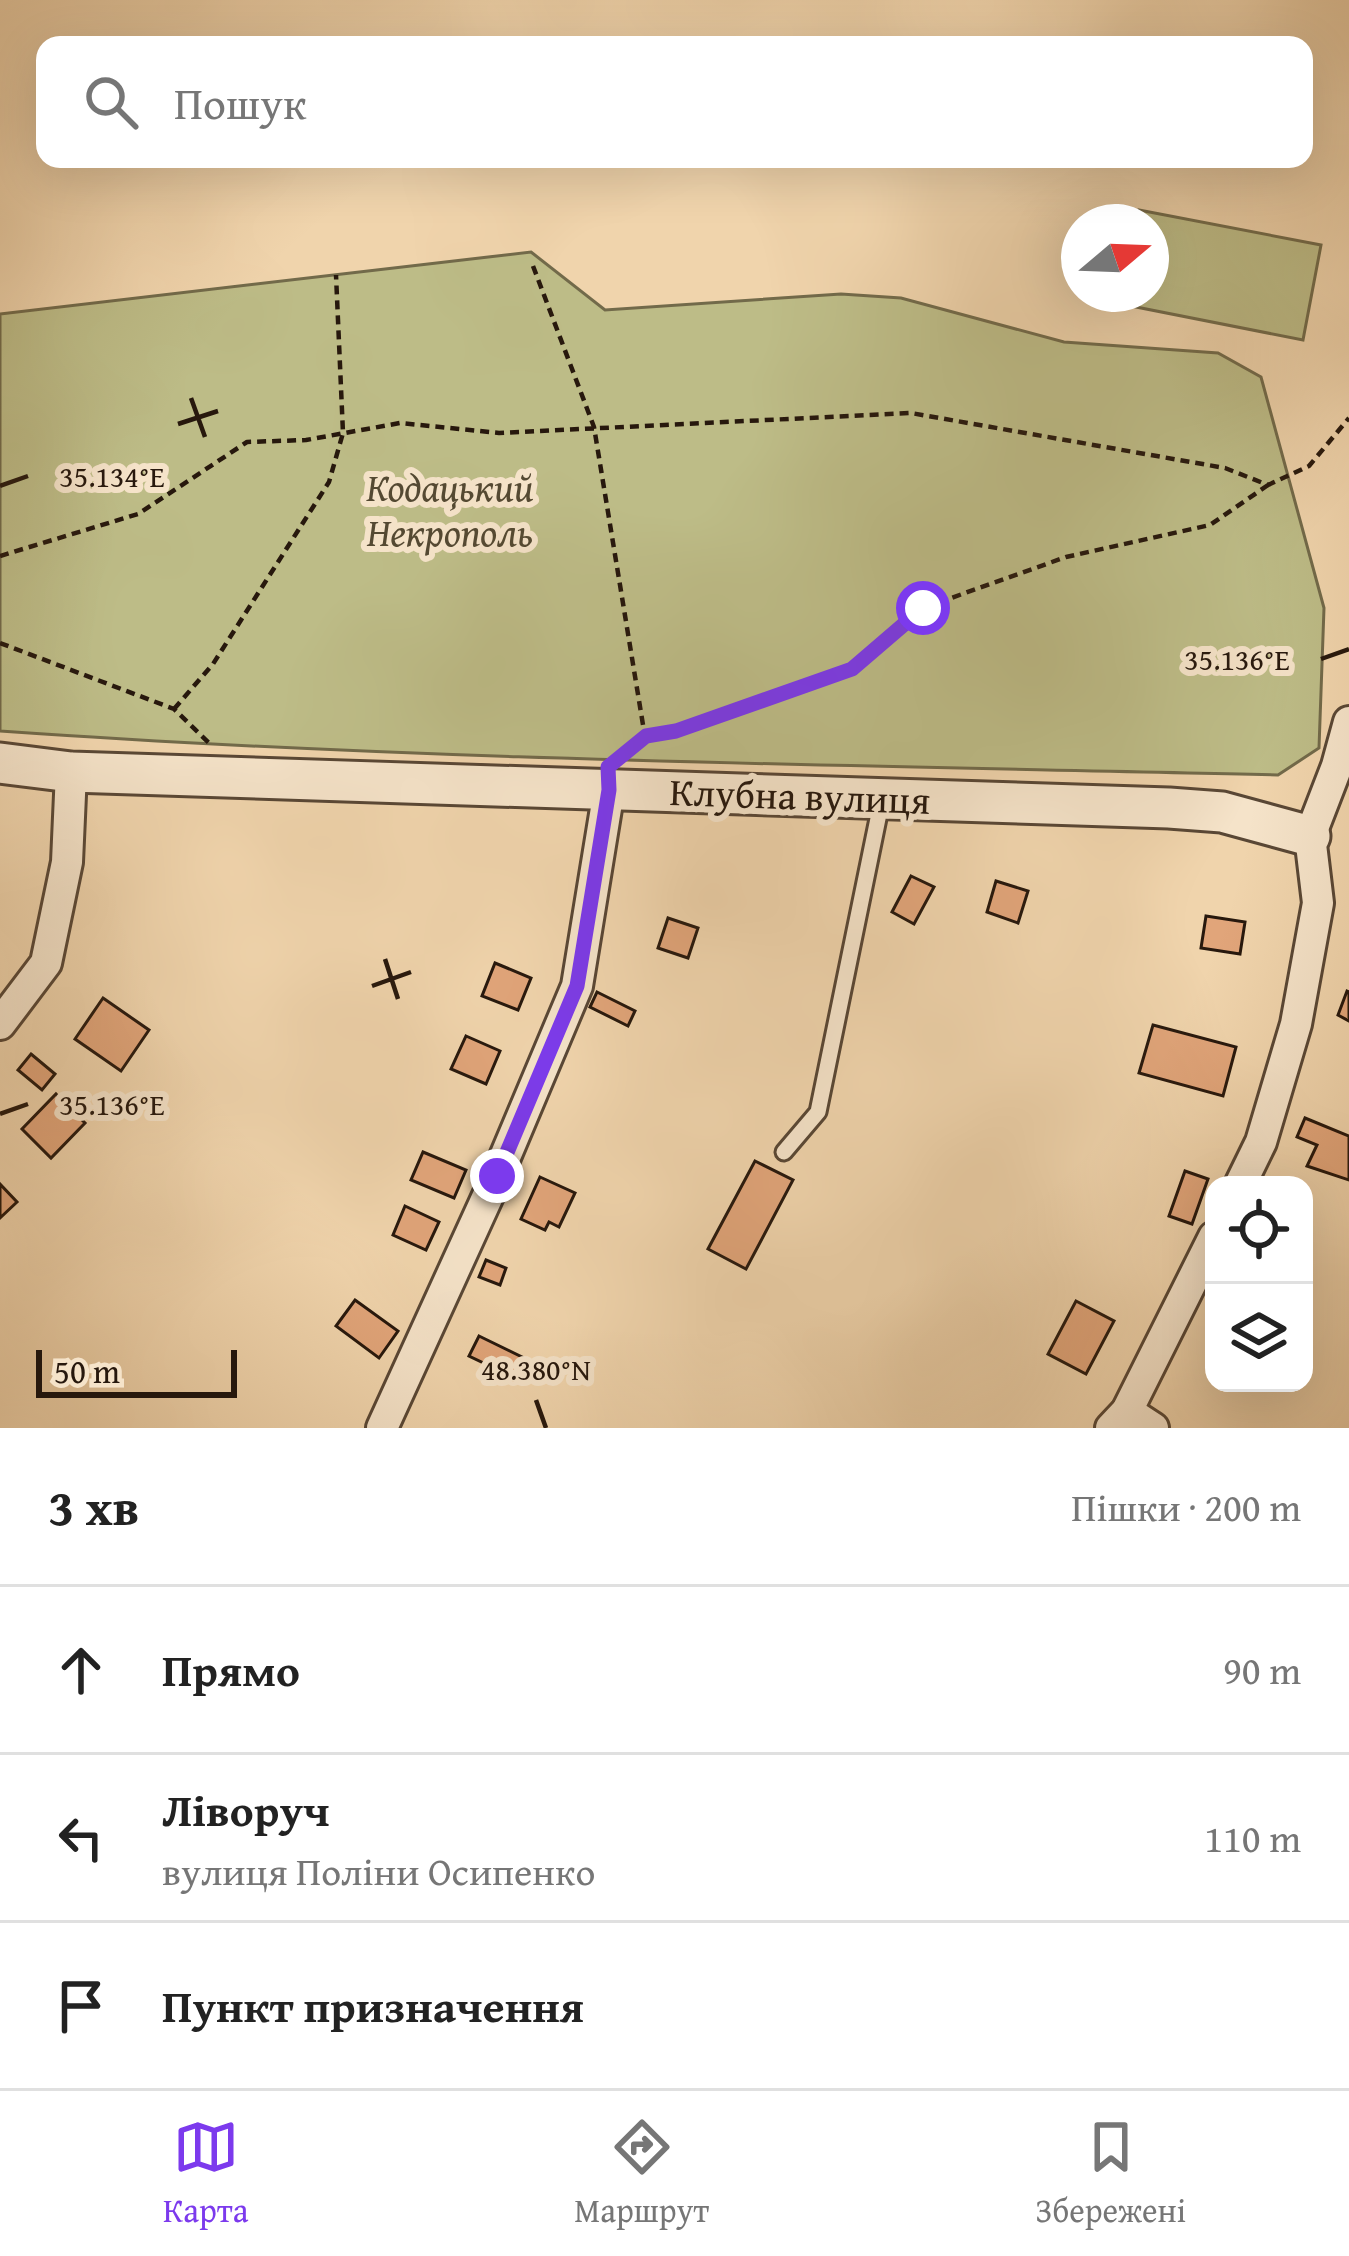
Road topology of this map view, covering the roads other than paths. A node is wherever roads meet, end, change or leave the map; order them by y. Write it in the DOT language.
graph roads {
  1 [pos="1349,722"];
  2 [pos="0,763"];
  3 [pos="70,772"];
  4 [pos="609,790"];
  5 [pos="882,796"];
  6 [pos="1310,836"];
  7 [pos="0,1024"];
  8 [pos="784,1152"];
  9 [pos="1245,1176"];
  10 [pos="1205,1257"];
  11 [pos="1130,1422"];
  12 [pos="382,1428"];
  1 -- 6 [label="street"];
  2 -- 3 [label="street, Клубна вулиця"];
  3 -- 4 [label="street, Клубна вулиця"];
  3 -- 7 [label="street"];
  4 -- 5 [label="street, Клубна вулиця"];
  4 -- 12 [label="street"];
  5 -- 6 [label="street, Клубна вулиця"];
  5 -- 8 [label="lane"];
  6 -- 9 [label="street"];
  10 -- 11 [label="street"];
}
